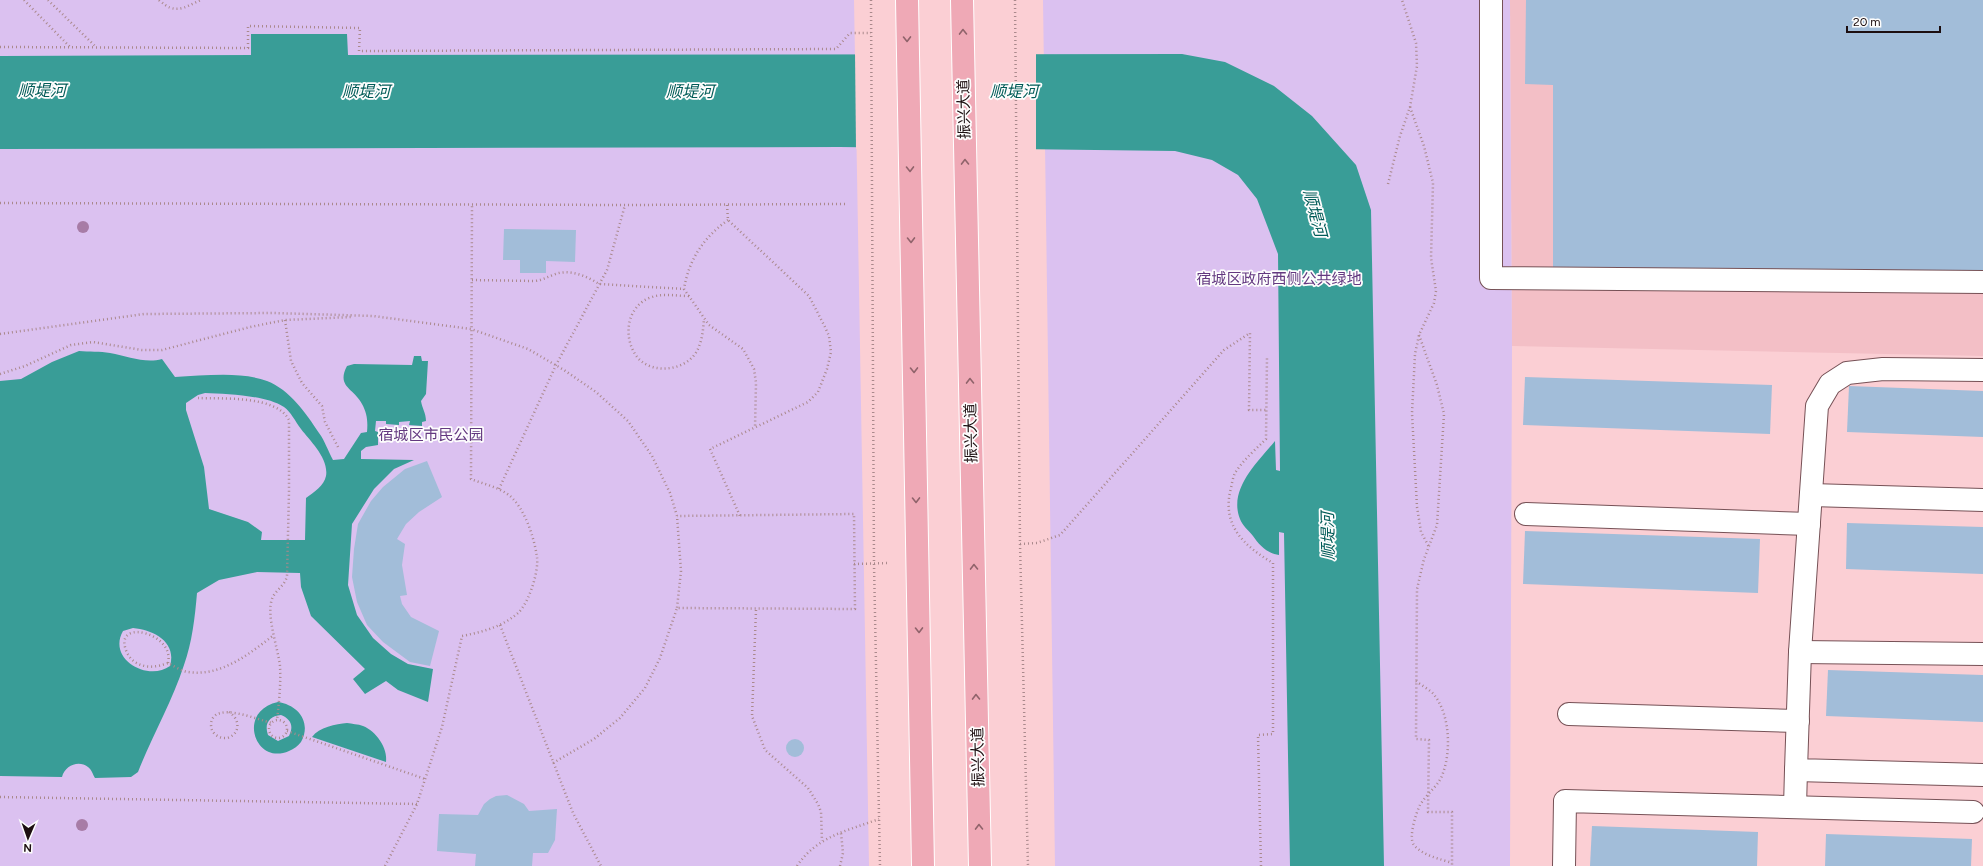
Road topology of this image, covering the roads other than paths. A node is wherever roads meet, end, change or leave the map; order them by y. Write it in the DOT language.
graph roads {
  1 [pos="907,0"];
  2 [pos="962,0"];
  3 [pos="1491,0"];
  4 [pos="1983,282"];
  5 [pos="1983,370"];
  6 [pos="1811,495"];
  7 [pos="1983,500"];
  8 [pos="1526,514"];
  9 [pos="1809,524"];
  10 [pos="1800,652"];
  11 [pos="1983,654"];
  12 [pos="1569,714"];
  13 [pos="1798,721"];
  14 [pos="1796,770"];
  15 [pos="1983,775"];
  16 [pos="1795,808"];
  17 [pos="1973,812"];
  18 [pos="924,866"];
  19 [pos="980,866"];
  20 [pos="1564,866"];
  1 -- 18 [label="main road, one-way"];
  19 -- 2 [label="main road, 振兴大道, one-way"];
  3 -- 4 [label="lane"];
  5 -- 6 [label="lane"];
  6 -- 7 [label="lane"];
  6 -- 9 [label="lane"];
  8 -- 9 [label="lane"];
  9 -- 10 [label="lane"];
  10 -- 11 [label="lane"];
  10 -- 13 [label="lane"];
  12 -- 13 [label="lane"];
  13 -- 14 [label="lane"];
  14 -- 15 [label="lane"];
  14 -- 16 [label="lane"];
  16 -- 17 [label="lane"];
  16 -- 20 [label="lane"];
}
